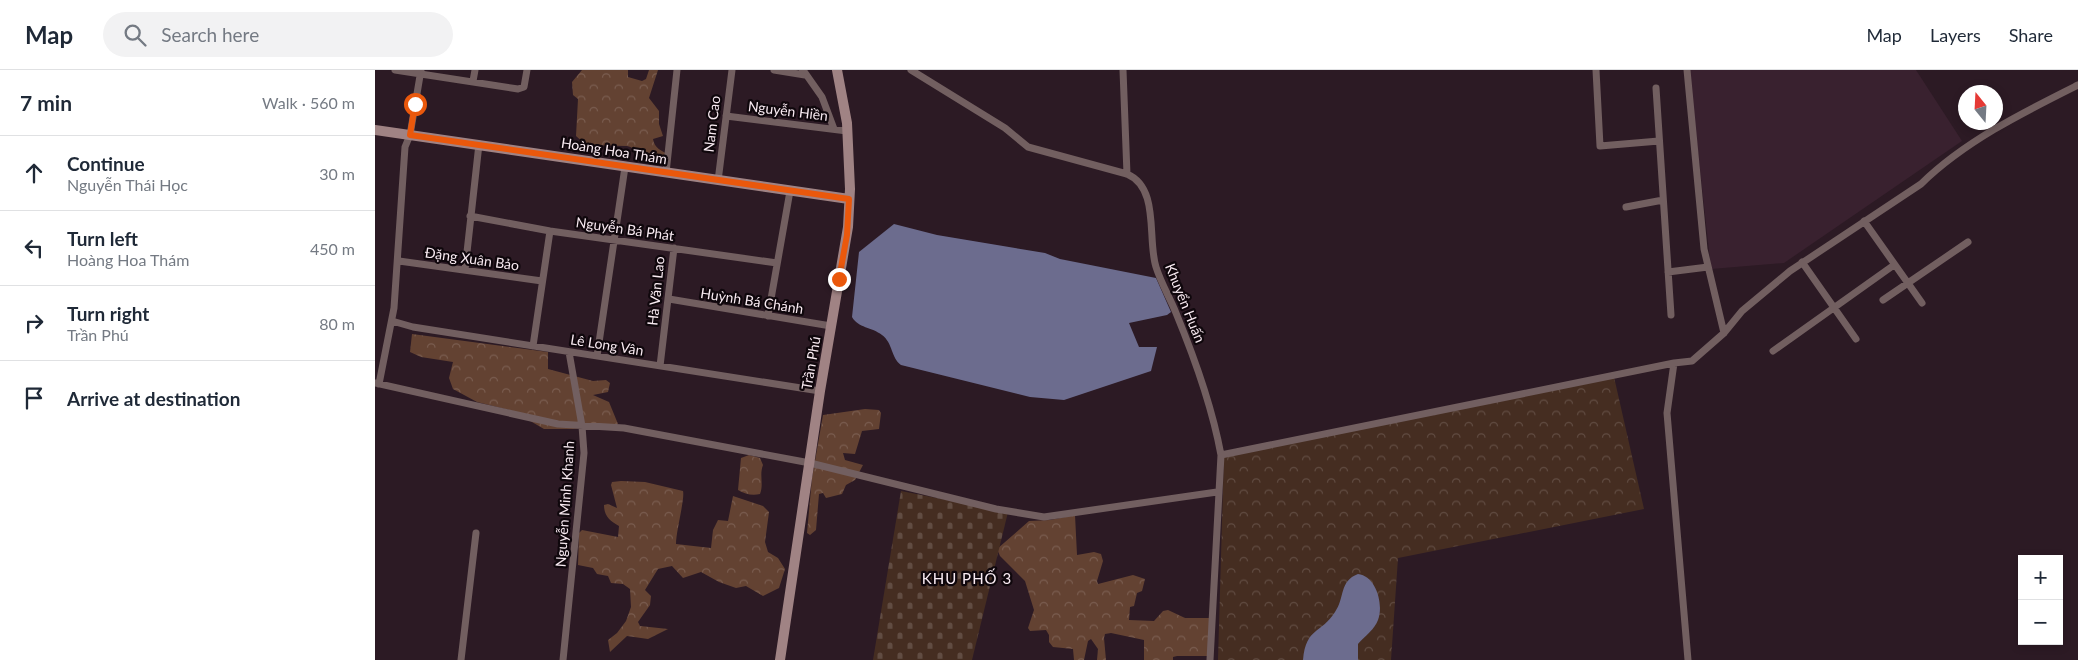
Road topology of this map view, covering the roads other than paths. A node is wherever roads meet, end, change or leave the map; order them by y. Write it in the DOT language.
graph roads {
  1 [pos="395,70"];
  2 [pos="475,70"];
  3 [pos="527,70"];
  4 [pos="677,70"];
  5 [pos="732,70"];
  6 [pos="774,70"];
  7 [pos="837,70"];
  8 [pos="911,70"];
  9 [pos="1123,70"];
  10 [pos="1597,70"];
  11 [pos="1687,70"];
  12 [pos="420,72"];
  13 [pos="804,72"];
  14 [pos="923,73"];
  15 [pos="473,81"];
  16 [pos="2078,85"];
  17 [pos="1656,88"];
  18 [pos="726,116"];
  19 [pos="834,129"];
  20 [pos="375,130"];
  21 [pos="847,131"];
  22 [pos="410,135"];
  23 [pos="1659,141"];
  24 [pos="479,144"];
  25 [pos="625,167"];
  26 [pos="666,174"];
  27 [pos="1127,174"];
  28 [pos="718,181"];
  29 [pos="790,191"];
  30 [pos="849,199"];
  31 [pos="1663,200"];
  32 [pos="1626,207"];
  33 [pos="470,216"];
  34 [pos="1864,221"];
  35 [pos="550,231"];
  36 [pos="613,240"];
  37 [pos="1968,242"];
  38 [pos="674,248"];
  39 [pos="399,261"];
  40 [pos="1802,262"];
  41 [pos="777,264"];
  42 [pos="1894,265"];
  43 [pos="1708,267"];
  44 [pos="465,270"];
  45 [pos="1668,272"];
  46 [pos="542,281"];
  47 [pos="1907,283"];
  48 [pos="669,299"];
  49 [pos="1883,300"];
  50 [pos="1922,303"];
  51 [pos="1834,308"];
  52 [pos="1671,315"];
  53 [pos="768,316"];
  54 [pos="392,321"];
  55 [pos="831,326"];
  56 [pos="1724,333"];
  57 [pos="1856,339"];
  58 [pos="533,346"];
  59 [pos="569,352"];
  60 [pos="1773,352"];
  61 [pos="597,356"];
  62 [pos="1673,363"];
  63 [pos="660,366"];
  64 [pos="377,383"];
  65 [pos="820,391"];
  66 [pos="582,426"];
  67 [pos="1221,455"];
  68 [pos="810,463"];
  69 [pos="1217,492"];
  70 [pos="476,533"];
  71 [pos="461,660"];
  72 [pos="563,660"];
  73 [pos="779,660"];
  74 [pos="1210,660"];
  75 [pos="1689,660"];
  1 -- 12 [label="street"];
  2 -- 15 [label="street"];
  3 -- 15 [label="street"];
  4 -- 26 [label="street"];
  5 -- 18 [label="street, Nam Cao"];
  6 -- 13 [label="street"];
  7 -- 21 [label="main road, Trần Phú"];
  8 -- 14 [label="street, Khuyển Huấn"];
  9 -- 27 [label="street"];
  10 -- 23 [label="street"];
  11 -- 43 [label="street"];
  12 -- 15 [label="street"];
  12 -- 22 [label="street"];
  13 -- 19 [label="street"];
  14 -- 27 [label="street, Khuyển Huấn"];
  16 -- 34 [label="street"];
  17 -- 23 [label="street"];
  18 -- 19 [label="street, Nguyễn Hiền"];
  18 -- 28 [label="street, Nam Cao"];
  19 -- 21 [label="street, Nguyễn Hiền"];
  20 -- 22 [label="main road, Hoàng Hoa Thám"];
  21 -- 30 [label="main road, Trần Phú"];
  22 -- 24 [label="main road, Hoàng Hoa Thám"];
  22 -- 39 [label="street"];
  23 -- 31 [label="street"];
  24 -- 25 [label="main road, Hoàng Hoa Thám"];
  24 -- 33 [label="street"];
  25 -- 26 [label="main road, Hoàng Hoa Thám"];
  25 -- 36 [label="street"];
  26 -- 28 [label="main road, Hoàng Hoa Thám"];
  27 -- 67 [label="street, Khuyển Huấn"];
  28 -- 29 [label="main road, Hoàng Hoa Thám"];
  29 -- 30 [label="main road, Hoàng Hoa Thám"];
  29 -- 41 [label="street"];
  30 -- 55 [label="main road, Trần Phú"];
  31 -- 32 [label="street"];
  31 -- 45 [label="street"];
  33 -- 35 [label="street, Nguyễn Bá Phát"];
  33 -- 44 [label="street"];
  34 -- 40 [label="street"];
  34 -- 42 [label="street"];
  35 -- 36 [label="street, Nguyễn Bá Phát"];
  35 -- 46 [label="street"];
  36 -- 38 [label="street, Nguyễn Bá Phát"];
  36 -- 61 [label="street"];
  37 -- 47 [label="street"];
  38 -- 41 [label="street, Nguyễn Bá Phát"];
  38 -- 48 [label="street, Hà Văn Lao"];
  39 -- 44 [label="street, Đặng Xuân Bảo"];
  39 -- 54 [label="street"];
  40 -- 51 [label="street"];
  40 -- 56 [label="street"];
  41 -- 53 [label="street"];
  42 -- 47 [label="street"];
  42 -- 51 [label="street"];
  43 -- 45 [label="street"];
  43 -- 56 [label="street"];
  44 -- 46 [label="street, Đặng Xuân Bảo"];
  45 -- 52 [label="street"];
  46 -- 58 [label="street"];
  47 -- 49 [label="street"];
  47 -- 50 [label="street"];
  48 -- 53 [label="street, Huỳnh Bá Chánh"];
  48 -- 63 [label="street, Hà Văn Lao"];
  51 -- 57 [label="street"];
  51 -- 60 [label="street"];
  53 -- 55 [label="street, Huỳnh Bá Chánh"];
  54 -- 58 [label="street, Lê Long Vân"];
  54 -- 64 [label="street"];
  55 -- 65 [label="main road, Trần Phú"];
  56 -- 62 [label="street"];
  58 -- 59 [label="street, Lê Long Vân"];
  59 -- 61 [label="street, Lê Long Vân"];
  59 -- 66 [label="street, Nguyễn Minh Khanh"];
  61 -- 63 [label="street, Lê Long Vân"];
  62 -- 67 [label="street"];
  62 -- 75 [label="street"];
  63 -- 65 [label="street, Lê Long Vân"];
  64 -- 66 [label="street"];
  65 -- 68 [label="main road, Trần Phú"];
  66 -- 68 [label="street"];
  66 -- 72 [label="street, Nguyễn Minh Khanh"];
  67 -- 69 [label="street, Khuyển Huấn"];
  68 -- 69 [label="street"];
  68 -- 73 [label="main road, Trần Phú"];
  69 -- 74 [label="street, Khuyển Huấn"];
  70 -- 71 [label="street"];
}
